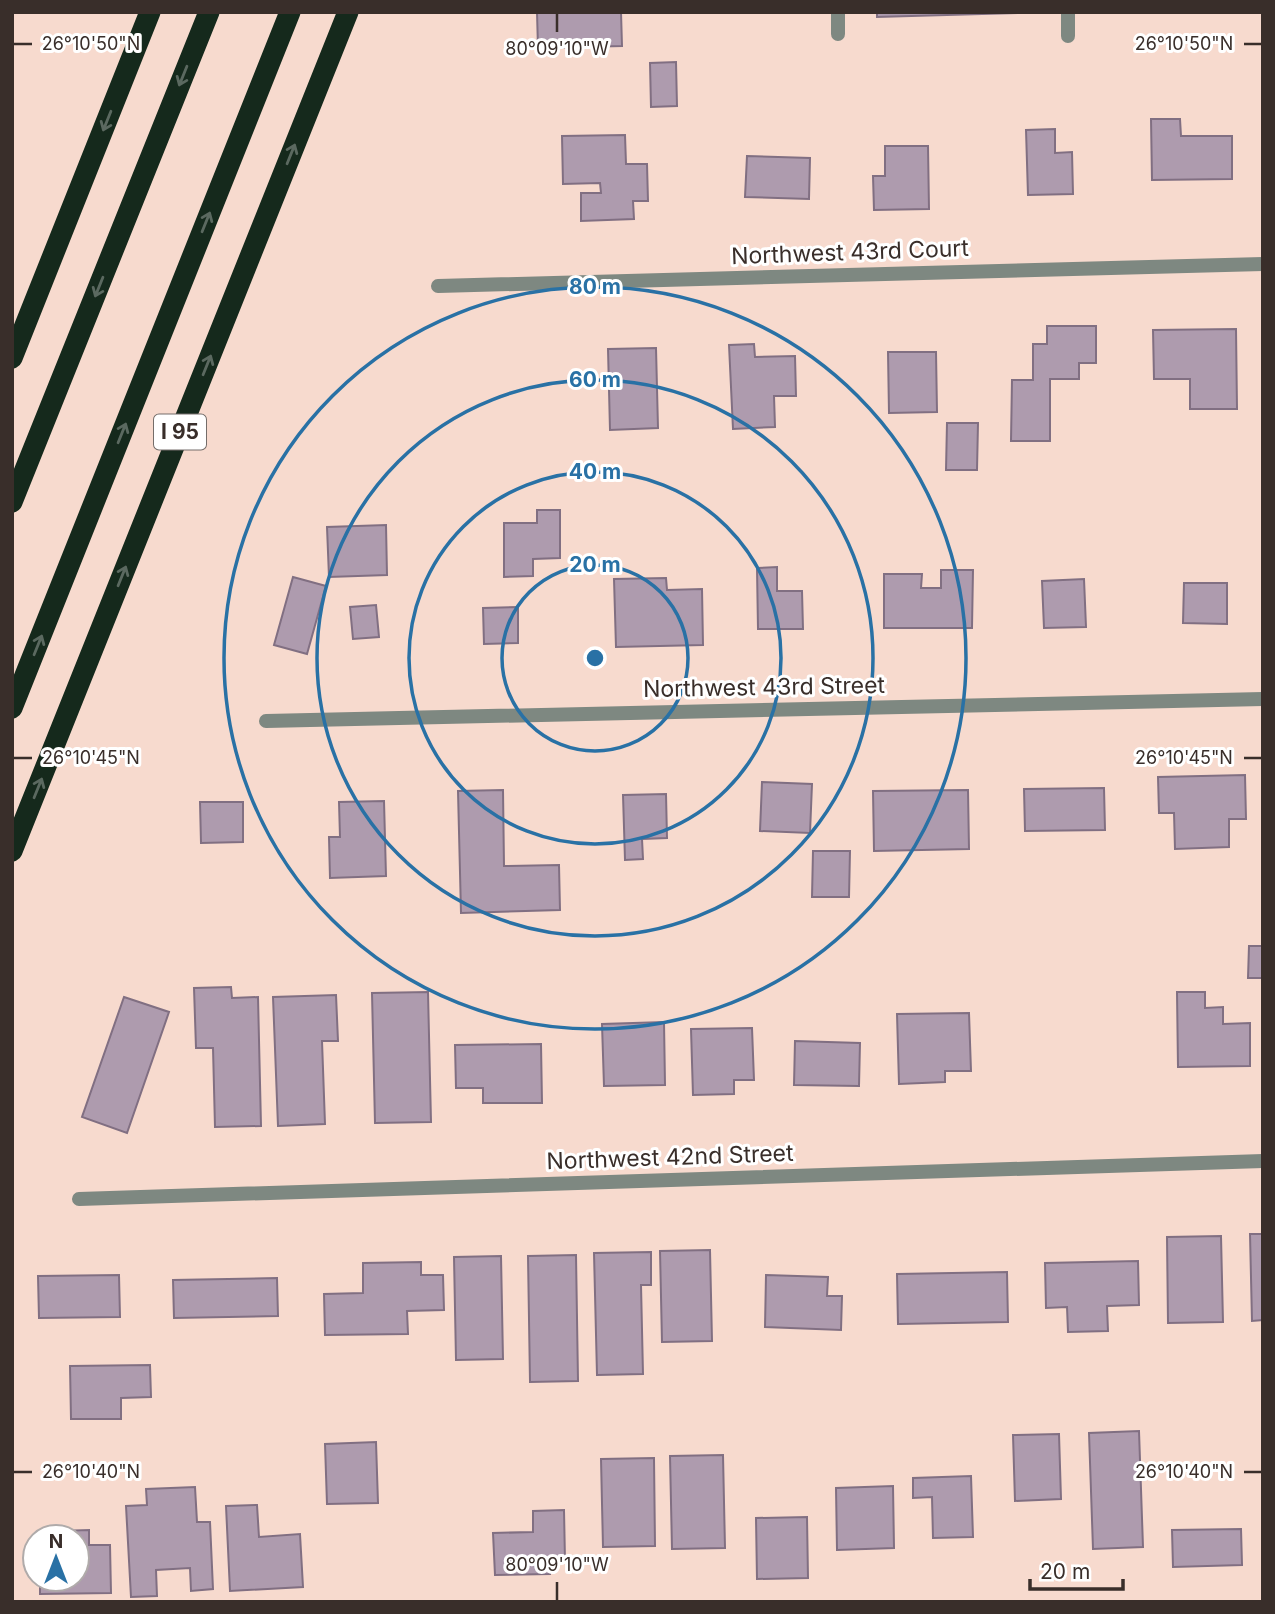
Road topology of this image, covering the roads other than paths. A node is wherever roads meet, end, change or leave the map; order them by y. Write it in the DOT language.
graph roads {
  1 [pos="150,12"];
  2 [pos="209,12"];
  3 [pos="290,12"];
  4 [pos="348,12"];
  5 [pos="838,12"];
  6 [pos="1068,12"];
  7 [pos="838,34"];
  8 [pos="1068,36"];
  9 [pos="1263,264"];
  10 [pos="438,286"];
  11 [pos="12,358"];
  12 [pos="12,502"];
  13 [pos="1263,699"];
  14 [pos="12,708"];
  15 [pos="266,722"];
  16 [pos="12,851"];
  17 [pos="1263,1161"];
  18 [pos="79,1199"];
  1 -- 11 [label="highway, one-way"];
  2 -- 12 [label="highway, one-way"];
  14 -- 3 [label="highway, one-way"];
  16 -- 4 [label="highway, I 95, one-way"];
  5 -- 7 [label="street"];
  6 -- 8 [label="street"];
  9 -- 10 [label="street, Northwest 43rd Court"];
  13 -- 15 [label="street, Northwest 43rd Street"];
  17 -- 18 [label="street, Northwest 42nd Street"];
}
